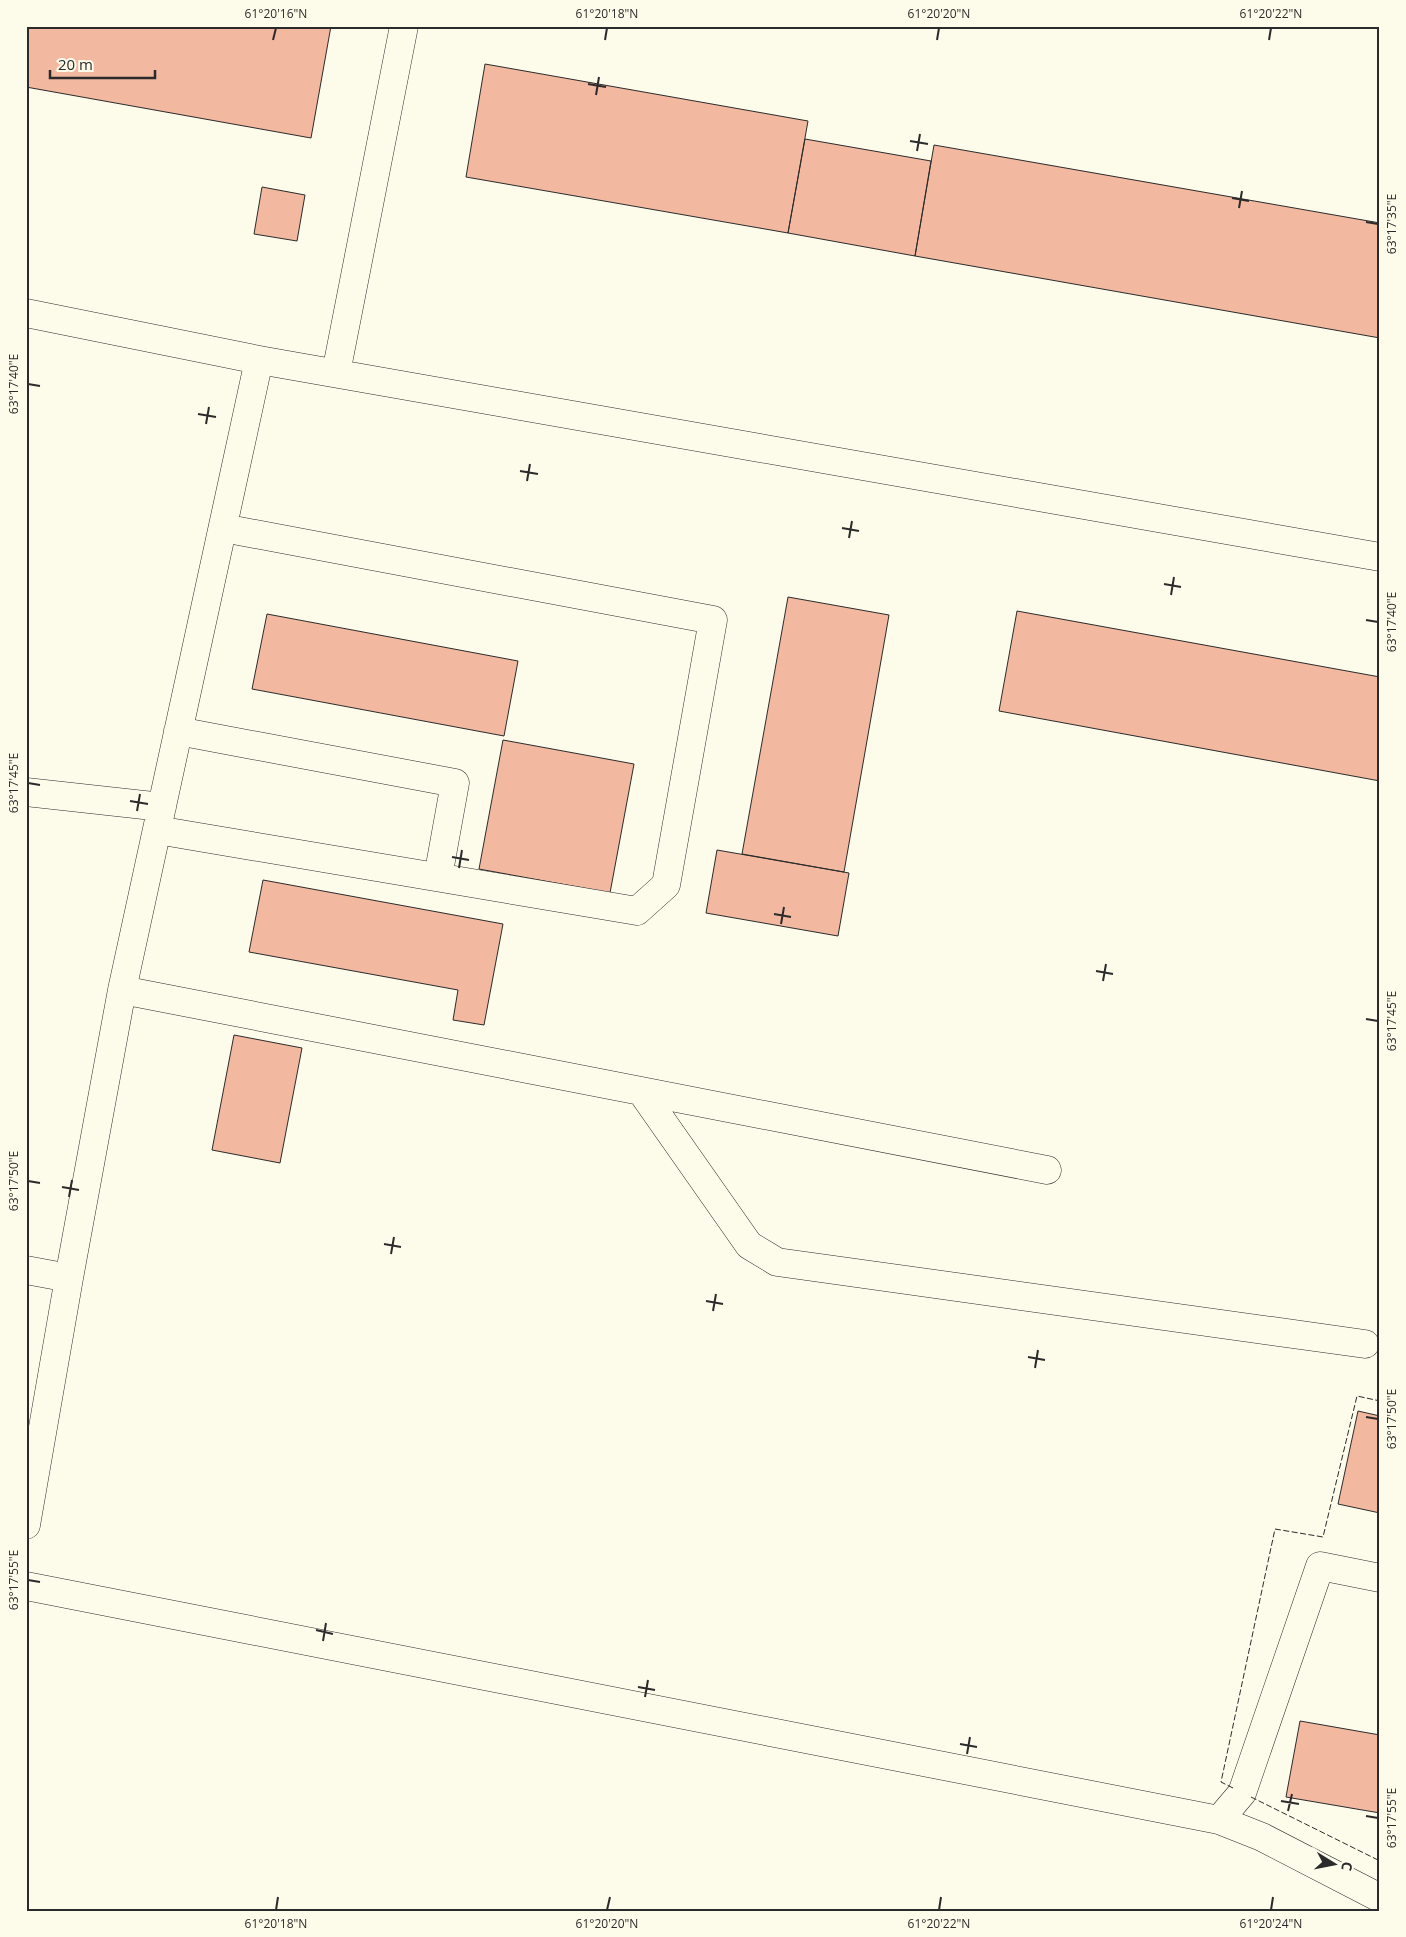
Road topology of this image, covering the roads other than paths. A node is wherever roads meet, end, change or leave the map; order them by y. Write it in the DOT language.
graph roads {
  1 [pos="404,26"];
  2 [pos="26,313"];
  3 [pos="259,360"];
  4 [pos="336,373"];
  5 [pos="223,528"];
  6 [pos="1380,557"];
  7 [pos="178,732"];
  8 [pos="26,792"];
  9 [pos="159,818"];
  10 [pos="438,877"];
  11 [pos="122,990"];
  12 [pos="641,1091"];
  13 [pos="1047,1170"];
  14 [pos="26,1270"];
  15 [pos="69,1278"];
  16 [pos="1365,1344"];
  17 [pos="26,1525"];
  18 [pos="1380,1578"];
  19 [pos="26,1586"];
  20 [pos="1219,1820"];
  21 [pos="1380,1898"];
  1 -- 4 [label="lane"];
  2 -- 3 [label="lane"];
  3 -- 4 [label="lane"];
  3 -- 5 [label="lane"];
  4 -- 6 [label="lane"];
  5 -- 7 [label="lane"];
  5 -- 10 [label="lane"];
  7 -- 9 [label="lane"];
  7 -- 10 [label="lane"];
  8 -- 9 [label="lane"];
  9 -- 10 [label="lane"];
  9 -- 11 [label="lane"];
  11 -- 12 [label="lane"];
  11 -- 15 [label="lane"];
  12 -- 13 [label="lane"];
  12 -- 16 [label="lane"];
  14 -- 15 [label="lane"];
  15 -- 17 [label="lane"];
  18 -- 20 [label="lane"];
  19 -- 20 [label="lane"];
  20 -- 21 [label="lane"];
}
